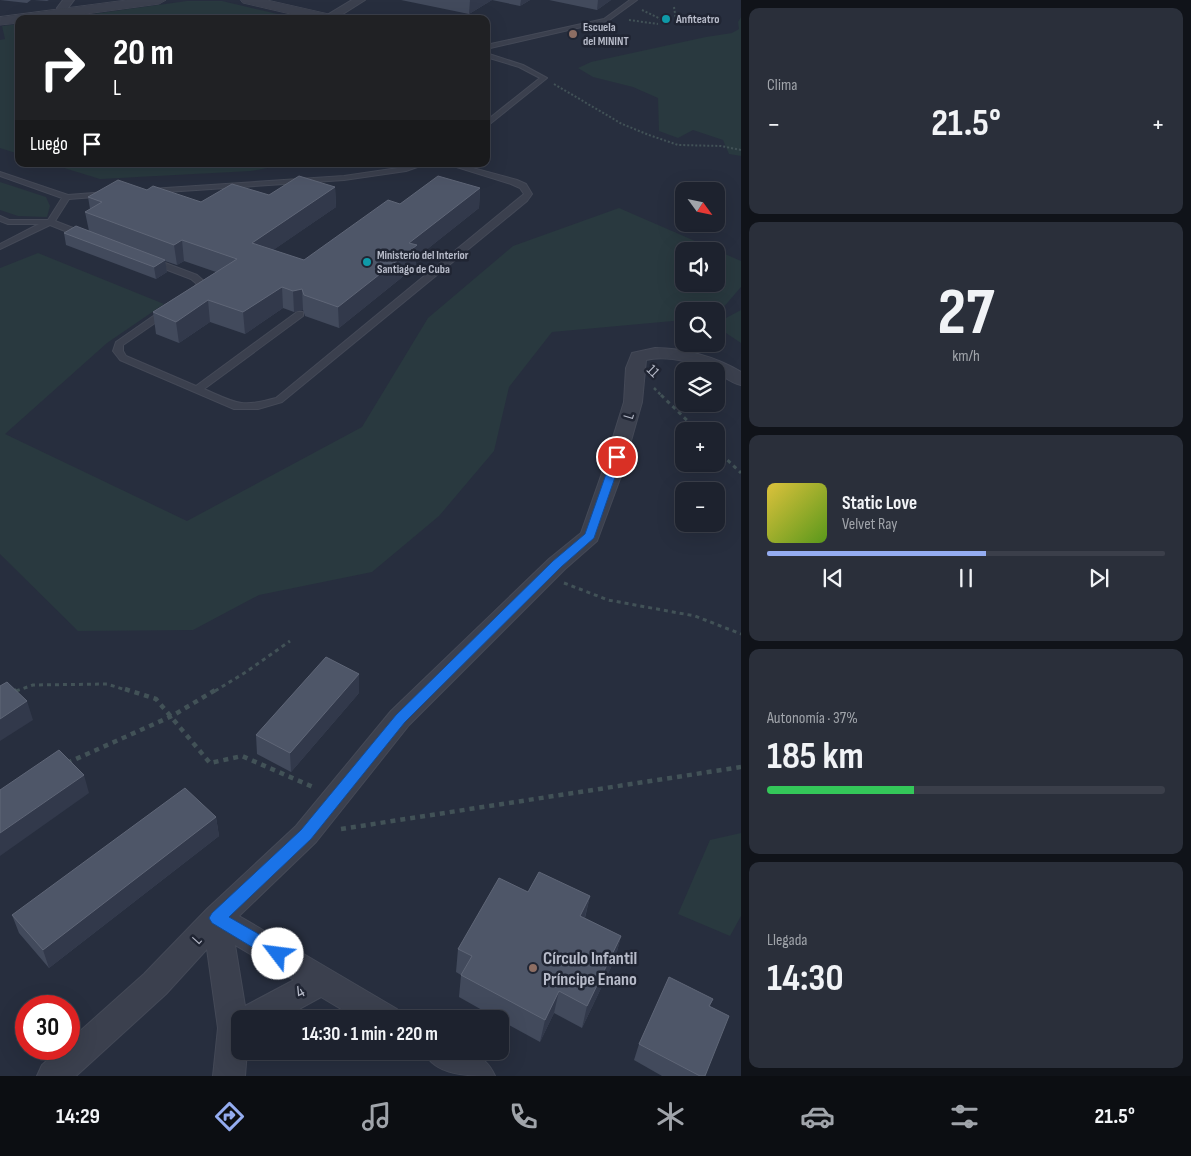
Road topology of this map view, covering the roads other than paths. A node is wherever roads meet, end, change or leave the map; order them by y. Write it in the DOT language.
graph roads {
  1 [pos="159,0"];
  2 [pos="248,0"];
  3 [pos="360,0"];
  4 [pos="634,0"];
  5 [pos="67,6"];
  6 [pos="27,15"];
  7 [pos="316,15"];
  8 [pos="335,15"];
  9 [pos="15,18"];
  10 [pos="0,21"];
  11 [pos="490,46"];
  12 [pos="490,56"];
  13 [pos="490,122"];
  14 [pos="412,167"];
  15 [pos="462,167"];
  16 [pos="0,174"];
  17 [pos="146,191"];
  18 [pos="117,193"];
  19 [pos="67,197"];
  20 [pos="0,218"];
  21 [pos="50,222"];
  22 [pos="95,239"];
  23 [pos="0,247"];
  24 [pos="140,256"];
  25 [pos="300,314"];
  26 [pos="741,380"];
  27 [pos="196,390"];
  28 [pos="217,918"];
  29 [pos="323,980"];
  30 [pos="238,1010"];
  31 [pos="267,1010"];
  32 [pos="371,1010"];
  33 [pos="233,1060"];
  34 [pos="453,1060"];
  35 [pos="52,1076"];
  36 [pos="229,1076"];
  37 [pos="479,1076"];
  1 -- 5 [label="street"];
  2 -- 7 [label="street"];
  3 -- 8 [label="street"];
  4 -- 11 [label="lane"];
  5 -- 6 [label="street"];
  9 -- 10 [label="street"];
  12 -- 13 [label="lane"];
  14 -- 17 [label="lane"];
  15 -- 27 [label="lane"];
  16 -- 19 [label="lane"];
  18 -- 19 [label="lane"];
  19 -- 21 [label="lane"];
  20 -- 21 [label="lane"];
  21 -- 22 [label="lane"];
  21 -- 23 [label="lane"];
  24 -- 27 [label="lane"];
  25 -- 27 [label="lane"];
  26 -- 28 [label="street, L"];
  28 -- 29 [label="street, 4"];
  28 -- 30 [label="street"];
  28 -- 35 [label="street, L"];
  29 -- 31 [label="street, 4"];
  29 -- 32 [label="street, 4"];
  33 -- 36 [label="street"];
  34 -- 37 [label="street"];
}
